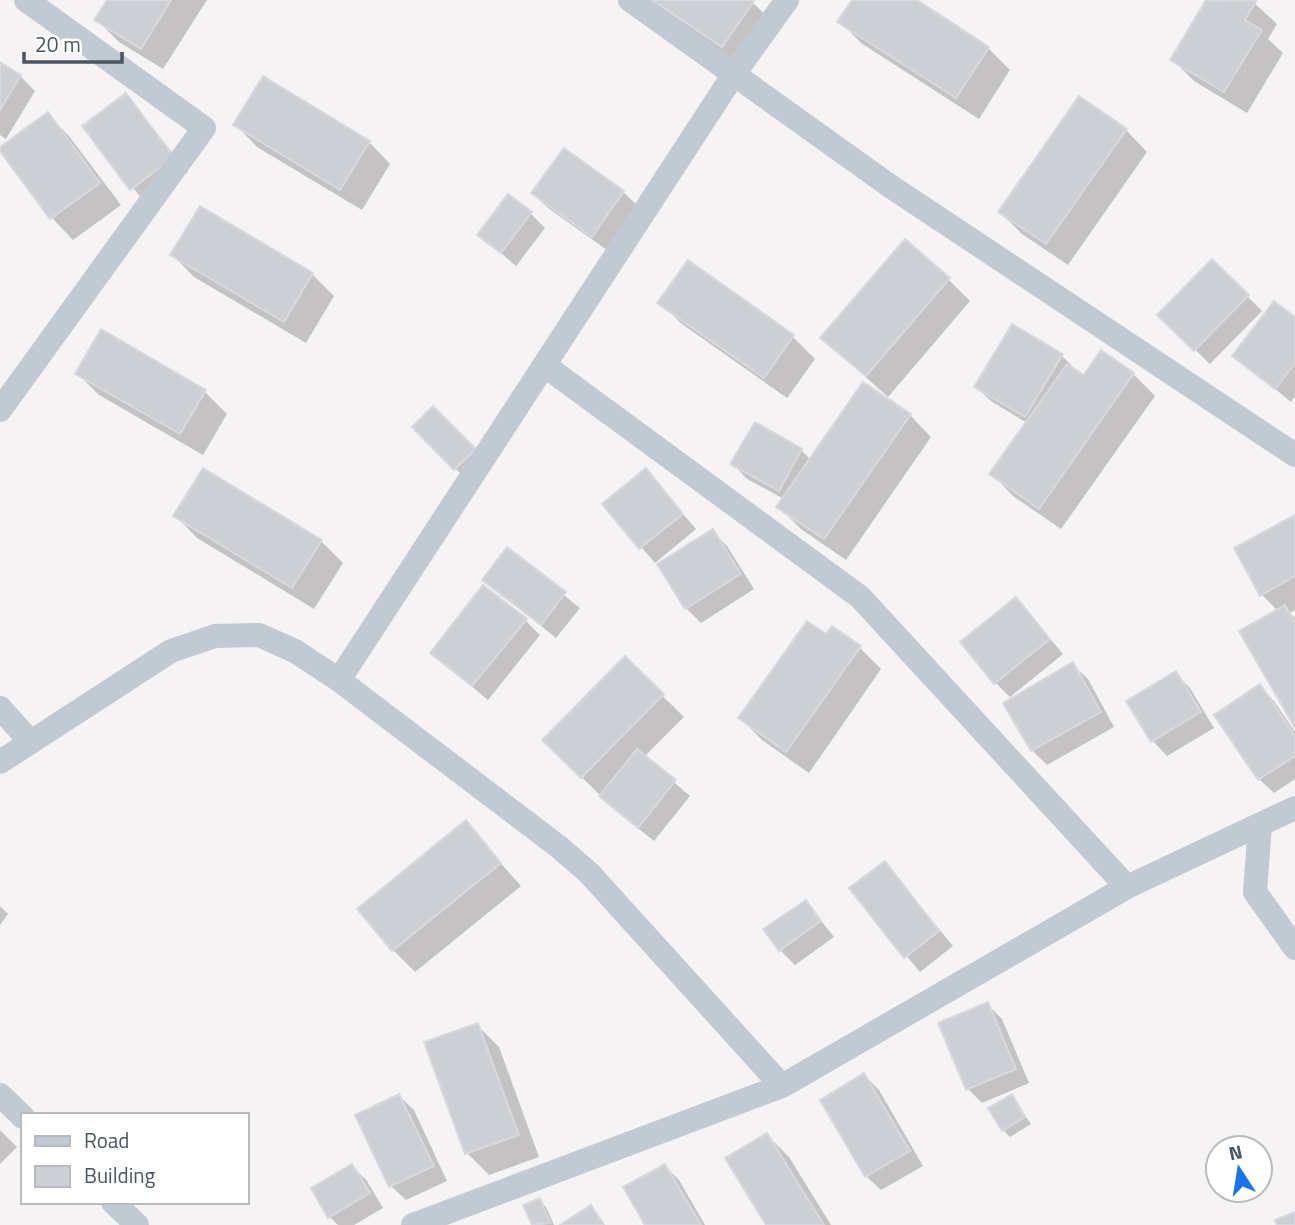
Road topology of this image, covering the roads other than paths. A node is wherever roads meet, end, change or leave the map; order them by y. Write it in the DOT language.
graph roads {
  1 [pos="26,0"];
  2 [pos="630,0"];
  3 [pos="787,0"];
  4 [pos="734,75"];
  5 [pos="544,365"];
  6 [pos="0,410"];
  7 [pos="1295,454"];
  8 [pos="339,680"];
  9 [pos="0,708"];
  10 [pos="29,740"];
  11 [pos="0,762"];
  12 [pos="1295,808"];
  13 [pos="1260,825"];
  14 [pos="1127,887"];
  15 [pos="1295,947"];
  16 [pos="782,1086"];
  17 [pos="0,1095"];
  18 [pos="21,1114"];
  19 [pos="115,1204"];
  20 [pos="137,1225"];
  21 [pos="413,1225"];
  1 -- 6 [label="street"];
  2 -- 4 [label="street"];
  3 -- 4 [label="street"];
  4 -- 5 [label="street"];
  4 -- 7 [label="street"];
  5 -- 8 [label="street"];
  5 -- 14 [label="street"];
  8 -- 10 [label="street"];
  8 -- 16 [label="street"];
  9 -- 10 [label="street"];
  10 -- 11 [label="street"];
  12 -- 13 [label="street"];
  13 -- 14 [label="street"];
  13 -- 15 [label="street"];
  14 -- 16 [label="street"];
  16 -- 21 [label="street"];
  17 -- 18 [label="street"];
  19 -- 20 [label="street"];
}
